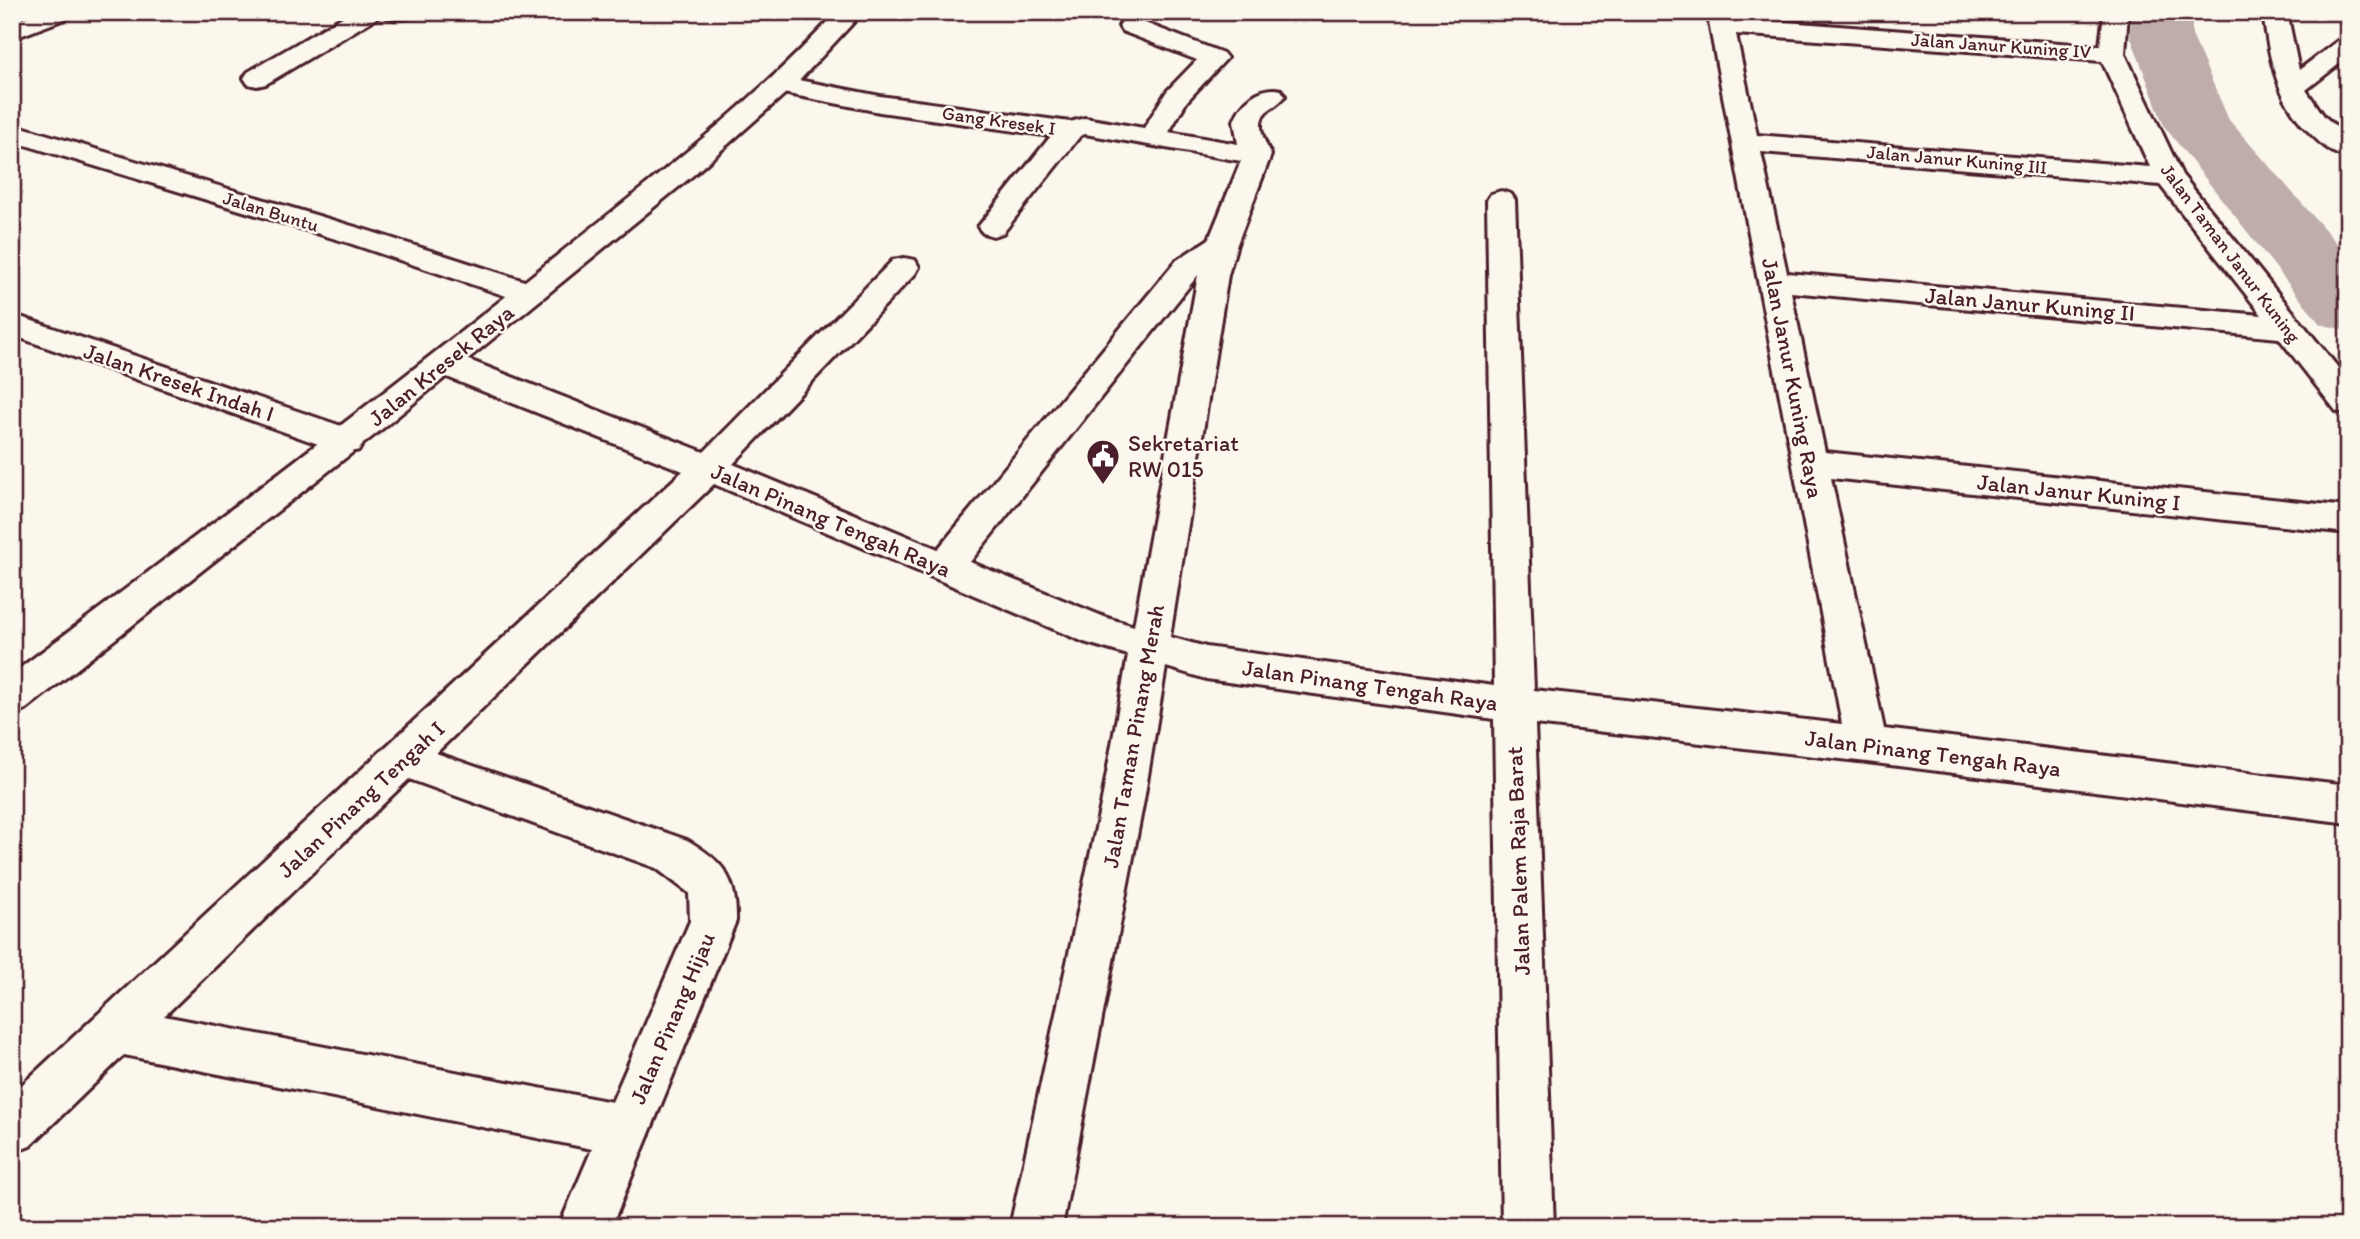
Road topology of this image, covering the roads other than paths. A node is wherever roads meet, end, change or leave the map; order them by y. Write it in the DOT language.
graph roads {
  1 [pos="61,12"];
  2 [pos="369,12"];
  3 [pos="396,12"];
  4 [pos="410,12"];
  5 [pos="851,12"];
  6 [pos="1140,12"];
  7 [pos="2116,12"];
  8 [pos="2275,12"];
  9 [pos="1720,18"];
  10 [pos="12,32"];
  11 [pos="2348,45"];
  12 [pos="2112,54"];
  13 [pos="257,78"];
  14 [pos="783,85"];
  15 [pos="2292,88"];
  16 [pos="1272,96"];
  17 [pos="1070,130"];
  18 [pos="12,132"];
  19 [pos="1152,138"];
  20 [pos="1745,142"];
  21 [pos="2348,150"];
  22 [pos="1257,155"];
  23 [pos="2169,177"];
  24 [pos="1501,201"];
  25 [pos="993,227"];
  26 [pos="1222,244"];
  27 [pos="904,267"];
  28 [pos="1773,281"];
  29 [pos="529,293"];
  30 [pos="12,324"];
  31 [pos="2287,328"];
  32 [pos="444,363"];
  33 [pos="2348,403"];
  34 [pos="347,441"];
  35 [pos="1810,463"];
  36 [pos="709,468"];
  37 [pos="2348,520"];
  38 [pos="944,568"];
  39 [pos="1149,648"];
  40 [pos="12,697"];
  41 [pos="1514,705"];
  42 [pos="1867,744"];
  43 [pos="403,759"];
  44 [pos="2348,804"];
  45 [pos="116,1030"];
  46 [pos="12,1128"];
  47 [pos="625,1130"];
  48 [pos="584,1227"];
  49 [pos="1036,1227"];
  50 [pos="1528,1227"];
  1 -- 10 [label="street"];
  2 -- 13 [label="street"];
  3 -- 4 [label="street"];
  5 -- 14 [label="street, Jalan Kresek Raya"];
  6 -- 19 [label="street"];
  7 -- 12 [label="street"];
  8 -- 15 [label="street"];
  9 -- 12 [label="street, Jalan Janur Kuning IV"];
  9 -- 20 [label="street, Jalan Janur Kuning Raya"];
  11 -- 15 [label="street"];
  12 -- 23 [label="street, Jalan Taman Janur Kuning"];
  14 -- 17 [label="street, Gang Kresek I"];
  14 -- 29 [label="street, Jalan Kresek Raya"];
  15 -- 21 [label="street"];
  16 -- 22 [label="street"];
  17 -- 19 [label="street, Gang Kresek I"];
  17 -- 25 [label="street"];
  18 -- 29 [label="street, Jalan Buntu"];
  19 -- 22 [label="street, Gang Kresek I"];
  20 -- 23 [label="street, Jalan Janur Kuning III"];
  20 -- 28 [label="street, Jalan Janur Kuning Raya"];
  22 -- 26 [label="street, Jalan Taman Pinang Merah"];
  23 -- 31 [label="street, Jalan Taman Janur Kuning"];
  24 -- 41 [label="street, Jalan Palem Raja Barat"];
  26 -- 38 [label="street"];
  26 -- 39 [label="street, Jalan Taman Pinang Merah"];
  27 -- 36 [label="street, Jalan Pinang Tengah I"];
  28 -- 31 [label="street, Jalan Janur Kuning II"];
  28 -- 35 [label="street, Jalan Janur Kuning Raya"];
  29 -- 32 [label="street, Jalan Kresek Raya"];
  30 -- 34 [label="street, Jalan Kresek Indah I"];
  31 -- 33 [label="street, Jalan Taman Janur Kuning"];
  32 -- 34 [label="street, Jalan Kresek Raya"];
  32 -- 36 [label="street, Jalan Pinang Tengah Raya"];
  34 -- 40 [label="street, Jalan Kresek Raya"];
  35 -- 37 [label="street, Jalan Janur Kuning I"];
  35 -- 42 [label="street, Jalan Janur Kuning Raya"];
  36 -- 38 [label="street, Jalan Pinang Tengah Raya"];
  36 -- 43 [label="street, Jalan Pinang Tengah I"];
  38 -- 39 [label="street, Jalan Pinang Tengah Raya"];
  39 -- 41 [label="street, Jalan Pinang Tengah Raya"];
  39 -- 49 [label="street, Jalan Taman Pinang Merah"];
  41 -- 42 [label="street, Jalan Pinang Tengah Raya"];
  41 -- 50 [label="street, Jalan Palem Raja Barat"];
  42 -- 44 [label="street, Jalan Pinang Tengah Raya"];
  43 -- 45 [label="street, Jalan Pinang Tengah I"];
  43 -- 47 [label="street, Jalan Pinang Hijau"];
  45 -- 46 [label="street, Jalan Pinang Tengah I"];
  45 -- 47 [label="street"];
  47 -- 48 [label="street, Jalan Pinang Hijau"];
}
